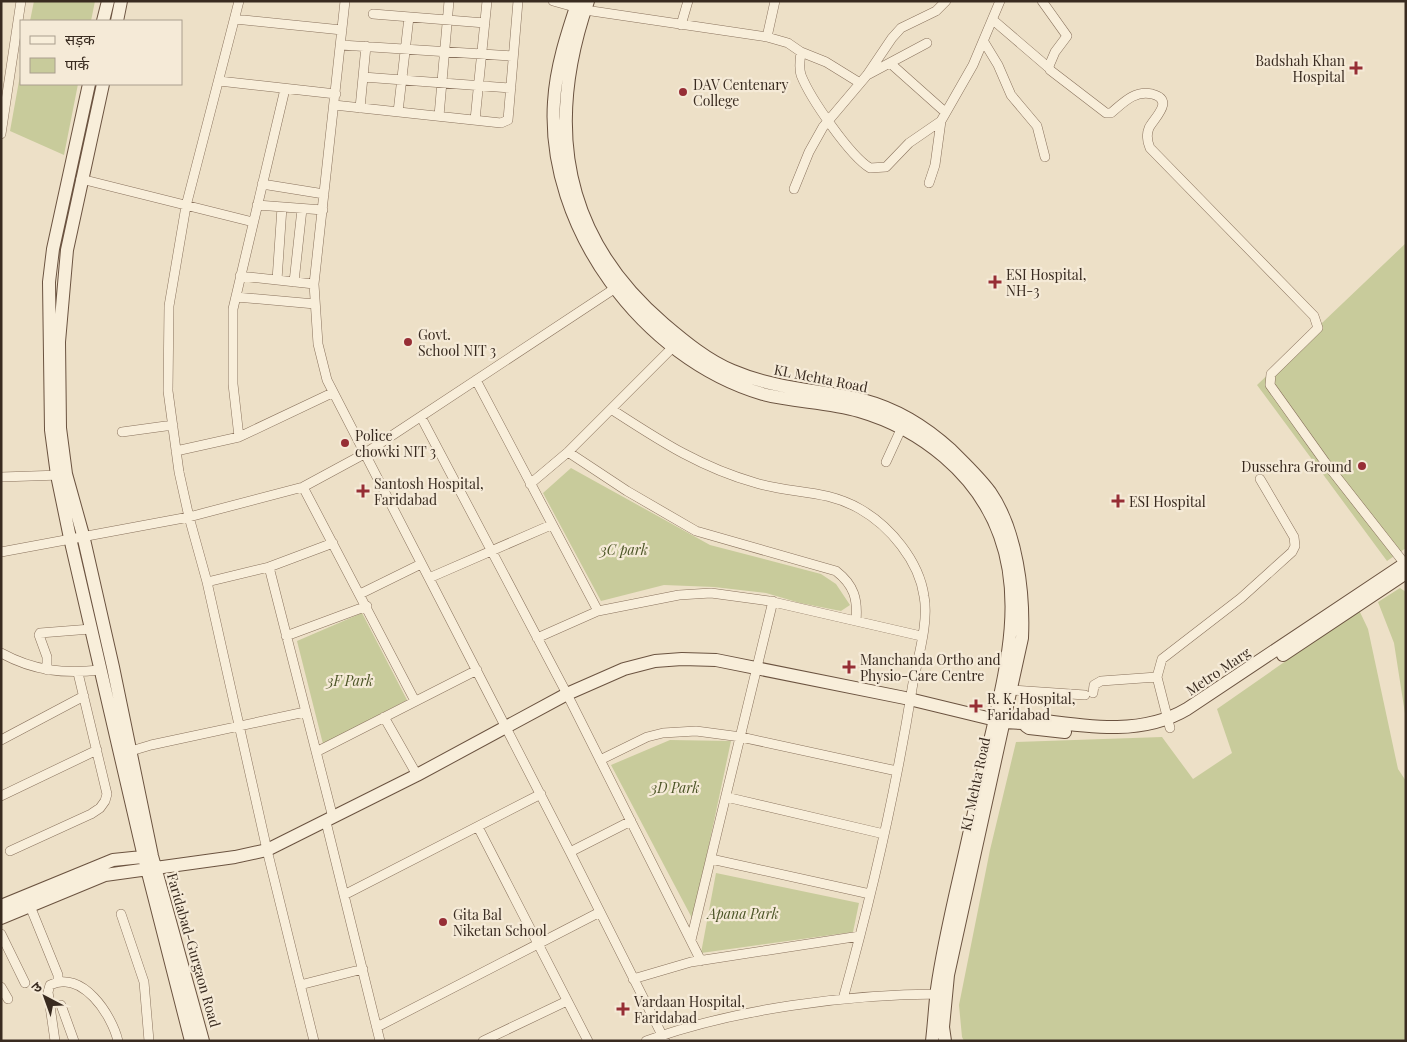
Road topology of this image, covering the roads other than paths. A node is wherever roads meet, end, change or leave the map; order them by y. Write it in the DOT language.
graph roads {
  1 [pos="21,1"];
  2 [pos="108,1"];
  3 [pos="121,1"];
  4 [pos="239,1"];
  5 [pos="345,1"];
  6 [pos="449,1"];
  7 [pos="487,1"];
  8 [pos="518,1"];
  9 [pos="553,1"];
  10 [pos="688,1"];
  11 [pos="776,1"];
  12 [pos="946,1"];
  13 [pos="1000,1"];
  14 [pos="1042,1"];
  15 [pos="582,5"];
  16 [pos="374,14"];
  17 [pos="409,17"];
  18 [pos="235,19"];
  19 [pos="103,20"];
  20 [pos="117,20"];
  21 [pos="448,20"];
  22 [pos="993,20"];
  23 [pos="485,23"];
  24 [pos="680,25"];
  25 [pos="342,30"];
  26 [pos="767,37"];
  27 [pos="984,42"];
  28 [pos="927,43"];
  29 [pos="341,45"];
  30 [pos="366,46"];
  31 [pos="404,49"];
  32 [pos="444,51"];
  33 [pos="802,52"];
  34 [pos="482,54"];
  35 [pos="512,56"];
  36 [pos="890,63"];
  37 [pos="1049,68"];
  38 [pos="867,75"];
  39 [pos="363,77"];
  40 [pos="401,80"];
  41 [pos="219,81"];
  42 [pos="442,82"];
  43 [pos="860,83"];
  44 [pos="89,85"];
  45 [pos="103,85"];
  46 [pos="479,85"];
  47 [pos="511,88"];
  48 [pos="285,89"];
  49 [pos="336,94"];
  50 [pos="334,105"];
  51 [pos="360,108"];
  52 [pos="398,112"];
  53 [pos="439,116"];
  54 [pos="943,116"];
  55 [pos="475,120"];
  56 [pos="828,120"];
  57 [pos="1,134"];
  58 [pos="1045,157"];
  59 [pos="81,179"];
  60 [pos="929,183"];
  61 [pos="262,184"];
  62 [pos="794,189"];
  63 [pos="324,194"];
  64 [pos="257,205"];
  65 [pos="186,206"];
  66 [pos="282,207"];
  67 [pos="302,208"];
  68 [pos="323,210"];
  69 [pos="253,222"];
  70 [pos="240,276"];
  71 [pos="277,280"];
  72 [pos="294,282"];
  73 [pos="314,284"];
  74 [pos="619,285"];
  75 [pos="236,297"];
  76 [pos="315,304"];
  77 [pos="674,346"];
  78 [pos="476,380"];
  79 [pos="332,393"];
  80 [pos="611,408"];
  81 [pos="421,417"];
  82 [pos="173,425"];
  83 [pos="902,427"];
  84 [pos="122,432"];
  85 [pos="239,436"];
  86 [pos="176,451"];
  87 [pos="568,452"];
  88 [pos="364,454"];
  89 [pos="886,462"];
  90 [pos="61,475"];
  91 [pos="1,477"];
  92 [pos="1260,479"];
  93 [pos="530,484"];
  94 [pos="303,487"];
  95 [pos="189,517"];
  96 [pos="551,525"];
  97 [pos="83,535"];
  98 [pos="70,538"];
  99 [pos="333,543"];
  100 [pos="492,550"];
  101 [pos="1,552"];
  102 [pos="421,564"];
  103 [pos="269,567"];
  104 [pos="1405,567"];
  105 [pos="429,578"];
  106 [pos="207,582"];
  107 [pos="360,594"];
  108 [pos="773,602"];
  109 [pos="367,606"];
  110 [pos="598,611"];
  111 [pos="856,621"];
  112 [pos="91,628"];
  113 [pos="286,636"];
  114 [pos="921,636"];
  115 [pos="537,638"];
  116 [pos="1,653"];
  117 [pos="756,667"];
  118 [pos="47,670"];
  119 [pos="100,670"];
  120 [pos="477,670"];
  121 [pos="78,673"];
  122 [pos="1157,678"];
  123 [pos="1011,690"];
  124 [pos="567,694"];
  125 [pos="84,696"];
  126 [pos="911,699"];
  127 [pos="415,701"];
  128 [pos="305,712"];
  129 [pos="384,718"];
  130 [pos="999,721"];
  131 [pos="1168,724"];
  132 [pos="240,725"];
  133 [pos="507,727"];
  134 [pos="741,737"];
  135 [pos="1,740"];
  136 [pos="97,750"];
  137 [pos="132,751"];
  138 [pos="316,752"];
  139 [pos="600,760"];
  140 [pos="897,771"];
  141 [pos="417,776"];
  142 [pos="541,794"];
  143 [pos="1,796"];
  144 [pos="726,797"];
  145 [pos="329,820"];
  146 [pos="631,821"];
  147 [pos="478,827"];
  148 [pos="884,834"];
  149 [pos="267,850"];
  150 [pos="10,851"];
  151 [pos="570,852"];
  152 [pos="712,860"];
  153 [pos="149,862"];
  154 [pos="870,894"];
  155 [pos="344,895"];
  156 [pos="1,906"];
  157 [pos="30,906"];
  158 [pos="600,912"];
  159 [pos="121,914"];
  160 [pos="1,918"];
  161 [pos="1,934"];
  162 [pos="860,936"];
  163 [pos="691,940"];
  164 [pos="538,945"];
  165 [pos="701,961"];
  166 [pos="363,969"];
  167 [pos="633,979"];
  168 [pos="58,982"];
  169 [pos="25,983"];
  170 [pos="300,985"];
  171 [pos="1,987"];
  172 [pos="941,994"];
  173 [pos="843,999"];
  174 [pos="8,1000"];
  175 [pos="567,1001"];
  176 [pos="61,1005"];
  177 [pos="377,1027"];
  178 [pos="663,1038"];
  179 [pos="55,1041"];
  180 [pos="74,1041"];
  181 [pos="118,1041"];
  182 [pos="149,1041"];
  183 [pos="191,1041"];
  184 [pos="204,1041"];
  185 [pos="314,1041"];
  186 [pos="380,1041"];
  187 [pos="483,1041"];
  188 [pos="588,1041"];
  189 [pos="646,1041"];
  190 [pos="932,1041"];
  191 [pos="945,1041"];
  1 -- 57 [label="street"];
  2 -- 19 [label="street"];
  3 -- 20 [label="street"];
  4 -- 18 [label="street"];
  5 -- 25 [label="street"];
  6 -- 21 [label="street"];
  7 -- 23 [label="street"];
  8 -- 35 [label="street"];
  9 -- 15 [label="street"];
  10 -- 24 [label="street"];
  11 -- 26 [label="street"];
  12 -- 38 [label="street"];
  13 -- 22 [label="street"];
  14 -- 37 [label="street"];
  15 -- 24 [label="street"];
  15 -- 74 [label="street, KL Mehta Road"];
  16 -- 17 [label="street"];
  17 -- 21 [label="street"];
  17 -- 31 [label="street"];
  18 -- 25 [label="street"];
  18 -- 41 [label="street"];
  21 -- 23 [label="street"];
  21 -- 32 [label="street"];
  22 -- 27 [label="street"];
  22 -- 37 [label="street"];
  23 -- 34 [label="street"];
  24 -- 26 [label="street"];
  25 -- 29 [label="street"];
  26 -- 33 [label="street"];
  27 -- 54 [label="street"];
  27 -- 58 [label="street"];
  28 -- 36 [label="street"];
  29 -- 30 [label="street"];
  29 -- 49 [label="street"];
  30 -- 31 [label="street"];
  30 -- 39 [label="street"];
  31 -- 32 [label="street"];
  31 -- 40 [label="street"];
  32 -- 34 [label="street"];
  32 -- 42 [label="street"];
  33 -- 43 [label="street"];
  33 -- 56 [label="street"];
  34 -- 35 [label="street"];
  34 -- 46 [label="street"];
  35 -- 47 [label="street"];
  36 -- 38 [label="street"];
  36 -- 54 [label="street"];
  37 -- 104 [label="street"];
  38 -- 43 [label="street"];
  39 -- 40 [label="street"];
  39 -- 51 [label="street"];
  40 -- 42 [label="street"];
  40 -- 52 [label="street"];
  41 -- 48 [label="street"];
  41 -- 65 [label="street"];
  42 -- 46 [label="street"];
  42 -- 53 [label="street"];
  43 -- 56 [label="street"];
  44 -- 90 [label="street"];
  45 -- 59 [label="street"];
  46 -- 47 [label="street"];
  46 -- 55 [label="street"];
  47 -- 55 [label="street"];
  48 -- 49 [label="street"];
  48 -- 61 [label="street"];
  49 -- 50 [label="street"];
  50 -- 51 [label="street"];
  50 -- 63 [label="street"];
  51 -- 52 [label="street"];
  52 -- 53 [label="street"];
  53 -- 55 [label="street"];
  54 -- 56 [label="street"];
  54 -- 60 [label="street"];
  56 -- 62 [label="street"];
  59 -- 65 [label="street"];
  59 -- 90 [label="street"];
  61 -- 63 [label="street"];
  61 -- 64 [label="street"];
  63 -- 68 [label="street"];
  64 -- 66 [label="street"];
  64 -- 69 [label="street"];
  65 -- 69 [label="street"];
  65 -- 82 [label="street"];
  66 -- 67 [label="street"];
  66 -- 71 [label="street"];
  67 -- 68 [label="street"];
  67 -- 72 [label="street"];
  68 -- 73 [label="street"];
  69 -- 70 [label="street"];
  70 -- 71 [label="street"];
  70 -- 75 [label="street"];
  71 -- 72 [label="street"];
  72 -- 73 [label="street"];
  73 -- 76 [label="street"];
  74 -- 77 [label="street, KL Mehta Road"];
  74 -- 78 [label="street"];
  74 -- 123 [label="street, KL Mehta Road"];
  75 -- 76 [label="street"];
  75 -- 85 [label="street"];
  76 -- 79 [label="street"];
  77 -- 80 [label="street"];
  77 -- 83 [label="street, KL Mehta Road"];
  78 -- 81 [label="street"];
  78 -- 93 [label="street"];
  79 -- 85 [label="street"];
  79 -- 88 [label="street"];
  80 -- 87 [label="street"];
  80 -- 114 [label="street"];
  81 -- 88 [label="street"];
  81 -- 100 [label="street"];
  82 -- 84 [label="street"];
  82 -- 86 [label="street"];
  83 -- 89 [label="street"];
  83 -- 130 [label="street, KL Mehta Road"];
  85 -- 86 [label="street"];
  86 -- 95 [label="street"];
  87 -- 93 [label="street"];
  87 -- 111 [label="street"];
  88 -- 94 [label="street"];
  88 -- 102 [label="street"];
  90 -- 91 [label="street"];
  90 -- 97 [label="street"];
  90 -- 98 [label="street"];
  92 -- 122 [label="street"];
  93 -- 96 [label="street"];
  94 -- 95 [label="street"];
  94 -- 99 [label="street"];
  95 -- 97 [label="street"];
  95 -- 106 [label="street"];
  96 -- 100 [label="street"];
  96 -- 110 [label="street"];
  97 -- 98 [label="street"];
  97 -- 137 [label="street"];
  98 -- 101 [label="street"];
  98 -- 112 [label="street"];
  99 -- 103 [label="street"];
  99 -- 107 [label="street"];
  100 -- 105 [label="street"];
  100 -- 115 [label="street"];
  102 -- 105 [label="street"];
  102 -- 107 [label="street"];
  103 -- 106 [label="street"];
  103 -- 113 [label="street"];
  104 -- 131 [label="street, Metro Marg"];
  105 -- 120 [label="street"];
  106 -- 132 [label="street"];
  107 -- 109 [label="street"];
  108 -- 110 [label="street"];
  108 -- 111 [label="street"];
  108 -- 117 [label="street"];
  109 -- 113 [label="street"];
  109 -- 127 [label="street"];
  110 -- 115 [label="street"];
  111 -- 114 [label="street"];
  112 -- 118 [label="street"];
  112 -- 119 [label="street"];
  113 -- 128 [label="street"];
  114 -- 126 [label="street"];
  115 -- 124 [label="street"];
  116 -- 118 [label="street"];
  117 -- 124 [label="street, Metro Marg"];
  117 -- 126 [label="street, Metro Marg"];
  117 -- 134 [label="street"];
  118 -- 121 [label="street"];
  119 -- 121 [label="street"];
  119 -- 153 [label="street"];
  120 -- 127 [label="street"];
  120 -- 133 [label="street"];
  121 -- 125 [label="street"];
  122 -- 123 [label="street"];
  122 -- 131 [label="street"];
  123 -- 130 [label="street, KL Mehta Road"];
  124 -- 133 [label="street, Metro Marg"];
  124 -- 139 [label="street"];
  125 -- 135 [label="street"];
  125 -- 136 [label="street"];
  126 -- 130 [label="street, Metro Marg"];
  126 -- 140 [label="street"];
  127 -- 129 [label="street"];
  128 -- 132 [label="street"];
  128 -- 138 [label="street"];
  129 -- 138 [label="street"];
  129 -- 141 [label="street"];
  130 -- 131 [label="street, Metro Marg"];
  130 -- 172 [label="street, KL Mehta Road"];
  132 -- 137 [label="street"];
  132 -- 149 [label="street"];
  133 -- 141 [label="street, Metro Marg"];
  133 -- 142 [label="street"];
  134 -- 139 [label="street"];
  134 -- 140 [label="street"];
  134 -- 144 [label="street"];
  136 -- 143 [label="street"];
  136 -- 150 [label="street"];
  137 -- 153 [label="street"];
  138 -- 145 [label="street"];
  139 -- 146 [label="street"];
  140 -- 148 [label="street"];
  141 -- 145 [label="street, Metro Marg"];
  142 -- 147 [label="street"];
  142 -- 151 [label="street"];
  144 -- 148 [label="street"];
  144 -- 152 [label="street"];
  145 -- 149 [label="street, Metro Marg"];
  145 -- 155 [label="street"];
  146 -- 151 [label="street"];
  146 -- 163 [label="street"];
  147 -- 155 [label="street"];
  147 -- 164 [label="street"];
  148 -- 154 [label="street"];
  149 -- 153 [label="street, Metro Marg"];
  149 -- 170 [label="street"];
  151 -- 158 [label="street"];
  152 -- 154 [label="street"];
  152 -- 163 [label="street"];
  153 -- 156 [label="street"];
  153 -- 157 [label="street, Faridabad-Gurgaon Road"];
  153 -- 183 [label="street, Faridabad-Gurgaon Road"];
  153 -- 184 [label="street, Faridabad-Gurgaon Road"];
  154 -- 162 [label="street"];
  155 -- 166 [label="street"];
  157 -- 160 [label="street, Faridabad-Gurgaon Road"];
  157 -- 168 [label="street"];
  158 -- 164 [label="street"];
  158 -- 167 [label="street"];
  159 -- 182 [label="street"];
  161 -- 169 [label="street"];
  162 -- 165 [label="street"];
  162 -- 173 [label="street"];
  163 -- 165 [label="street"];
  164 -- 175 [label="street"];
  164 -- 177 [label="street"];
  165 -- 167 [label="street"];
  166 -- 170 [label="street"];
  166 -- 177 [label="street"];
  167 -- 178 [label="street"];
  168 -- 179 [label="street"];
  168 -- 181 [label="street"];
  170 -- 185 [label="street"];
  171 -- 174 [label="street"];
  172 -- 173 [label="street"];
  172 -- 190 [label="street, KL Mehta Road"];
  172 -- 191 [label="street, KL Mehta Road"];
  173 -- 178 [label="street"];
  175 -- 187 [label="street"];
  175 -- 188 [label="street"];
  176 -- 180 [label="street"];
  177 -- 186 [label="street"];
  178 -- 189 [label="street"];
}
